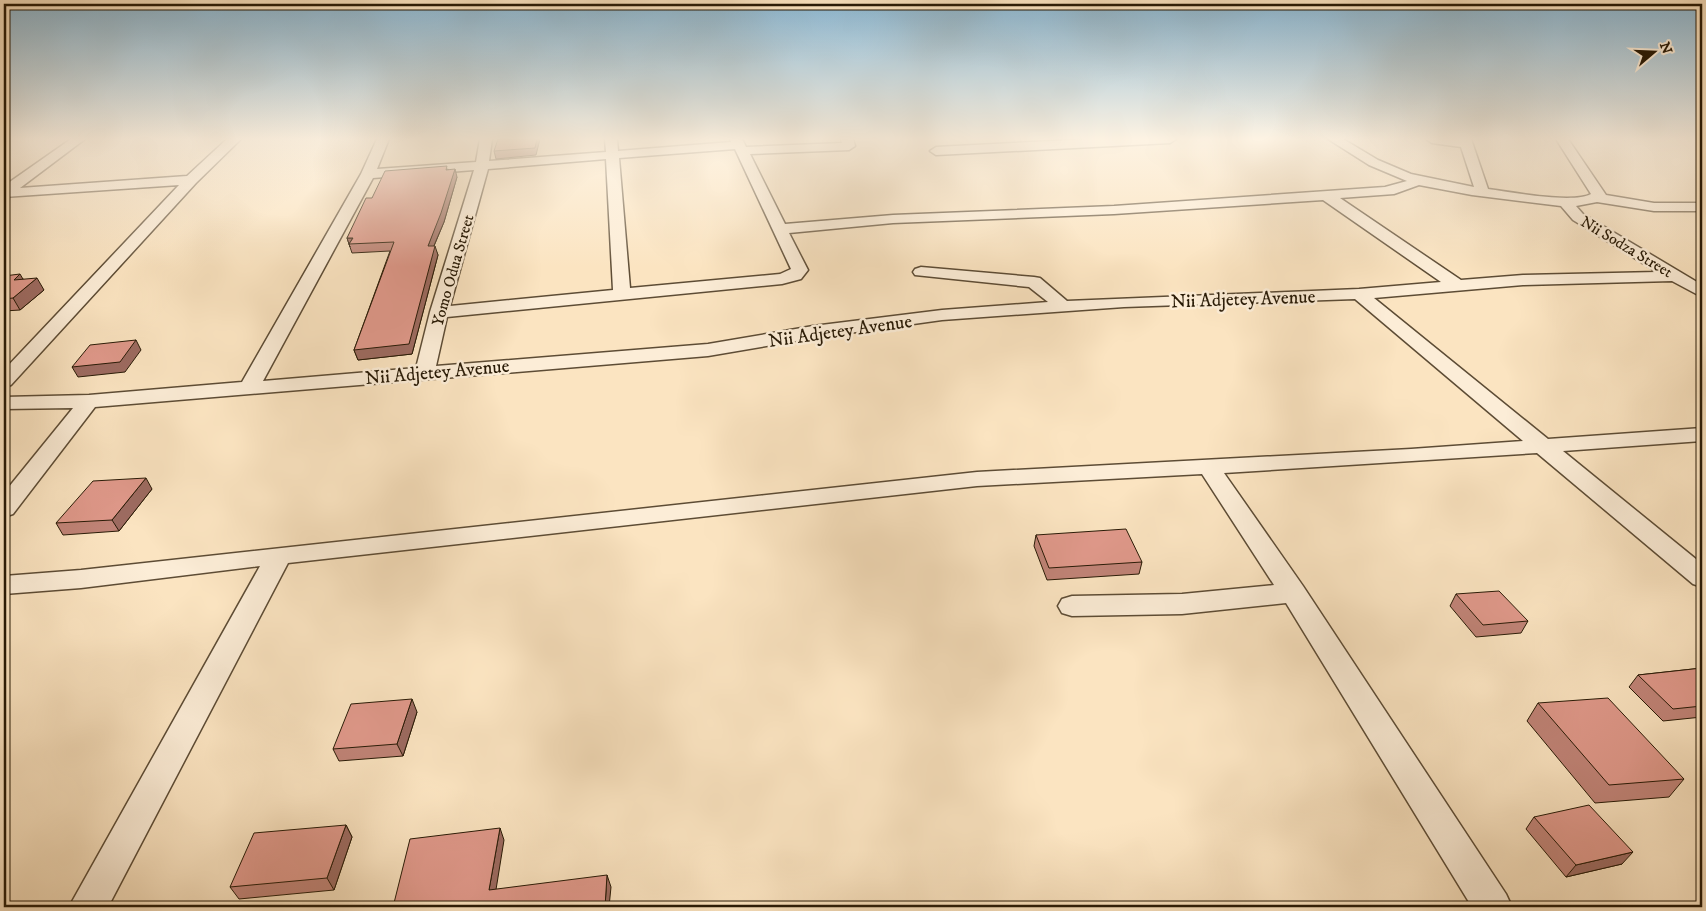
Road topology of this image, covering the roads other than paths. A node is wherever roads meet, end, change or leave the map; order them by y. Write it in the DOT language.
graph roads {
  1 [pos="20,182"];
  2 [pos="169,182"];
  3 [pos="190,182"];
  4 [pos="364,182"];
  5 [pos="477,182"];
  6 [pos="615,182"];
  7 [pos="756,182"];
  8 [pos="1415,182"];
  9 [pos="1426,182"];
  10 [pos="1479,182"];
  11 [pos="1590,182"];
  12 [pos="1482,191"];
  13 [pos="4,193"];
  14 [pos="1326,195"];
  15 [pos="1596,198"];
  16 [pos="1565,202"];
  17 [pos="1702,207"];
  18 [pos="779,229"];
  19 [pos="922,272"];
  20 [pos="1677,276"];
  21 [pos="1458,286"];
  22 [pos="1702,292"];
  23 [pos="622,294"];
  24 [pos="1359,294"];
  25 [pos="1063,306"];
  26 [pos="439,312"];
  27 [pos="425,372"];
  28 [pos="4,381"];
  29 [pos="250,386"];
  30 [pos="89,400"];
  31 [pos="4,403"];
  32 [pos="1702,434"];
  33 [pos="1540,445"];
  34 [pos="1209,468"];
  35 [pos="4,509"];
  36 [pos="278,556"];
  37 [pos="1702,578"];
  38 [pos="4,585"];
  39 [pos="1292,593"];
  40 [pos="1072,606"];
  41 [pos="88,907"];
  42 [pos="1493,907"];
  1 -- 13 [label="street"];
  2 -- 13 [label="street"];
  3 -- 28 [label="street"];
  4 -- 29 [label="street"];
  5 -- 26 [label="street, Yomo Odua Street"];
  6 -- 23 [label="street"];
  7 -- 18 [label="street"];
  8 -- 14 [label="street"];
  9 -- 12 [label="street"];
  10 -- 12 [label="street"];
  11 -- 15 [label="street, Nii Sodza Street"];
  12 -- 16 [label="street"];
  14 -- 18 [label="street"];
  14 -- 21 [label="street"];
  15 -- 16 [label="street, Nii Sodza Street"];
  15 -- 17 [label="street"];
  16 -- 20 [label="street, Nii Sodza Street"];
  18 -- 23 [label="street"];
  19 -- 25 [label="street"];
  20 -- 21 [label="street, Nii Adjetey Avenue"];
  20 -- 22 [label="street, Nii Sodza Street"];
  21 -- 24 [label="street, Nii Adjetey Avenue"];
  23 -- 26 [label="street"];
  24 -- 25 [label="street, Nii Adjetey Avenue"];
  24 -- 33 [label="street"];
  25 -- 27 [label="street, Nii Adjetey Avenue"];
  26 -- 27 [label="street, Yomo Odua Street"];
  27 -- 29 [label="street, Nii Adjetey Avenue"];
  29 -- 30 [label="street, Nii Adjetey Avenue"];
  30 -- 31 [label="street, Nii Adjetey Avenue"];
  30 -- 35 [label="street"];
  32 -- 33 [label="street"];
  33 -- 34 [label="street"];
  33 -- 37 [label="street"];
  34 -- 36 [label="street"];
  34 -- 39 [label="street"];
  36 -- 38 [label="street"];
  36 -- 41 [label="street"];
  39 -- 40 [label="street"];
  39 -- 42 [label="street"];
}
